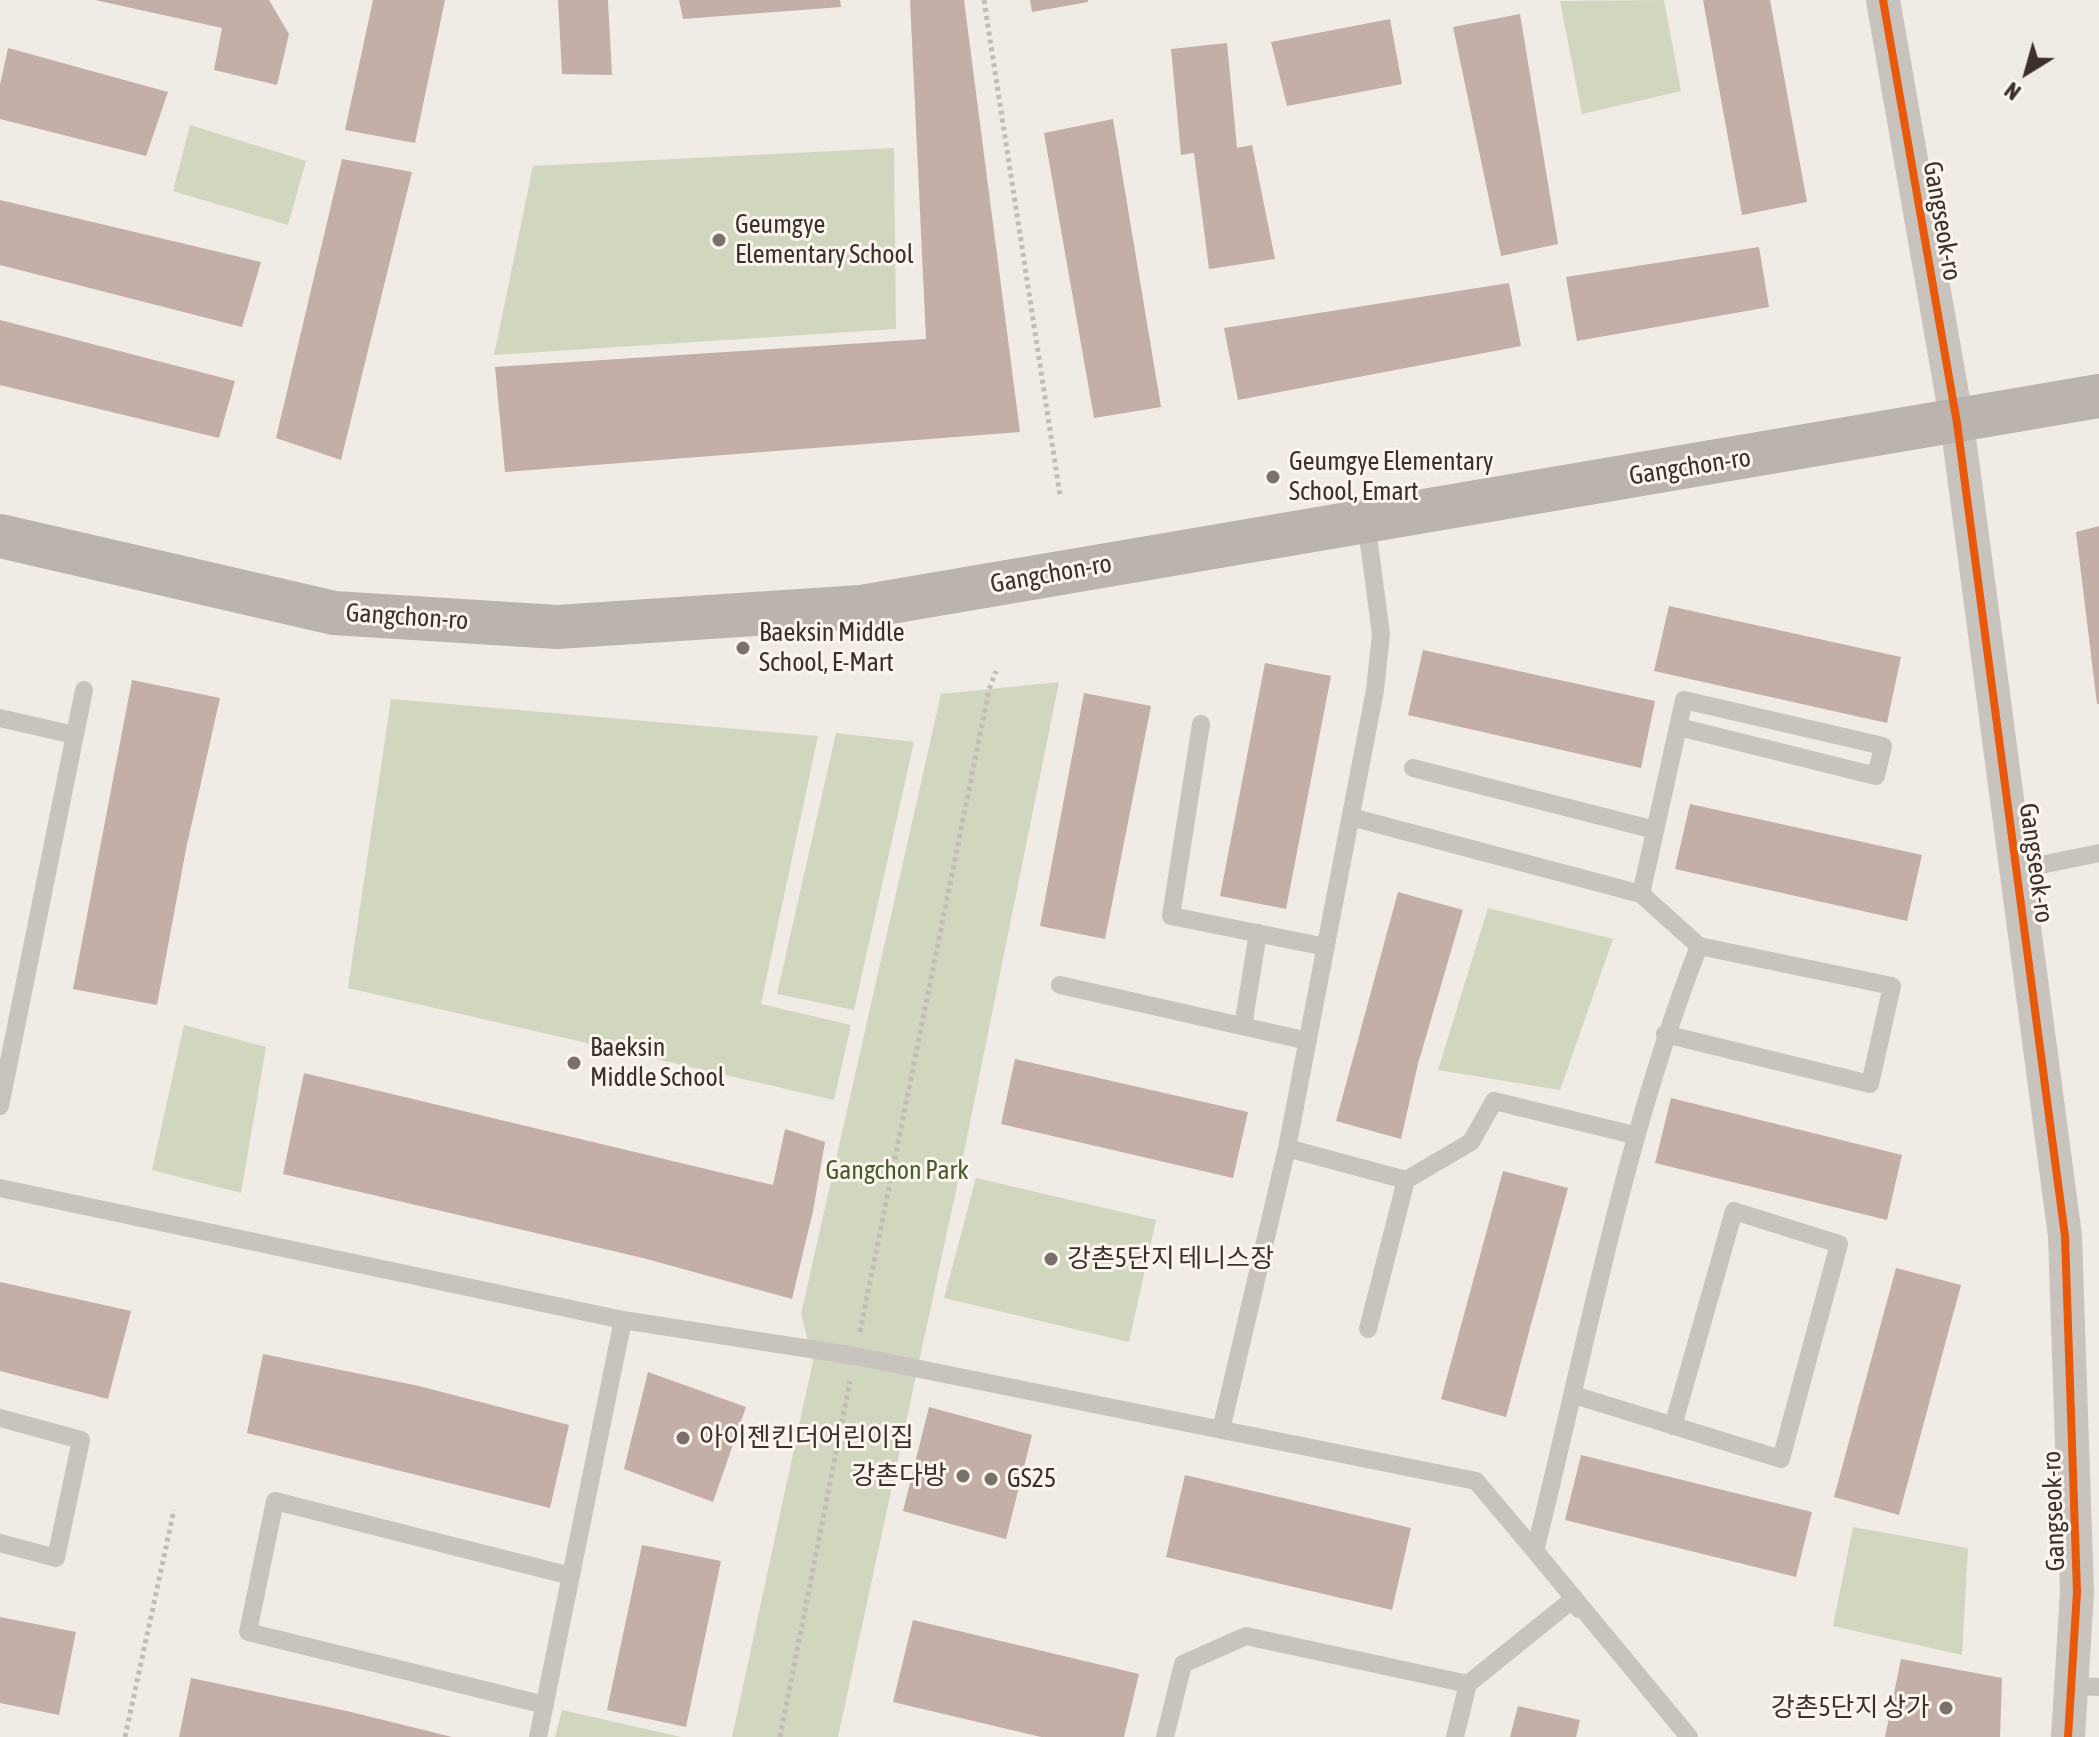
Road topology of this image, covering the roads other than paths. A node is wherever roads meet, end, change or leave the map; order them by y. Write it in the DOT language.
graph roads {
  1 [pos="1883,0"];
  2 [pos="2099,396"];
  3 [pos="1957,423"];
  4 [pos="1366,521"];
  5 [pos="0,536"];
  6 [pos="84,690"];
  7 [pos="0,718"];
  8 [pos="1201,724"];
  9 [pos="1679,727"];
  10 [pos="74,735"];
  11 [pos="1413,768"];
  12 [pos="1351,817"];
  13 [pos="1655,830"];
  14 [pos="2099,853"];
  15 [pos="2016,870"];
  16 [pos="1641,894"];
  17 [pos="1258,933"];
  18 [pos="1699,946"];
  19 [pos="1326,947"];
  20 [pos="1060,985"];
  21 [pos="1243,1026"];
  22 [pos="1665,1034"];
  23 [pos="1308,1041"];
  24 [pos="6,1043"];
  25 [pos="0,1106"];
  26 [pos="1634,1135"];
  27 [pos="1287,1148"];
  28 [pos="1406,1180"];
  29 [pos="0,1188"];
  30 [pos="623,1320"];
  31 [pos="1368,1329"];
  32 [pos="1574,1395"];
  33 [pos="0,1418"];
  34 [pos="1673,1426"];
  35 [pos="1221,1430"];
  36 [pos="0,1543"];
  37 [pos="1535,1551"];
  38 [pos="571,1576"];
  39 [pos="1468,1684"];
  40 [pos="2085,1687"];
  41 [pos="545,1705"];
  42 [pos="538,1737"];
  43 [pos="1165,1737"];
  44 [pos="1455,1737"];
  45 [pos="1688,1737"];
  46 [pos="2068,1737"];
  1 -- 3 [label="street, Gangseok-ro"];
  2 -- 3 [label="main road, Gangchon-ro"];
  3 -- 4 [label="main road, Gangchon-ro"];
  3 -- 15 [label="street, Gangseok-ro"];
  4 -- 5 [label="main road, Gangchon-ro"];
  4 -- 12 [label="lane"];
  6 -- 10 [label="lane"];
  7 -- 10 [label="lane"];
  8 -- 17 [label="lane"];
  9 -- 9 [label="lane"];
  9 -- 13 [label="lane"];
  10 -- 24 [label="lane"];
  11 -- 13 [label="lane"];
  12 -- 16 [label="lane"];
  12 -- 19 [label="lane"];
  13 -- 16 [label="lane"];
  14 -- 15 [label="lane"];
  15 -- 40 [label="street, Gangseok-ro"];
  16 -- 18 [label="lane"];
  17 -- 19 [label="lane"];
  17 -- 21 [label="lane"];
  18 -- 22 [label="lane"];
  18 -- 22 [label="lane"];
  19 -- 23 [label="lane"];
  20 -- 21 [label="lane"];
  21 -- 23 [label="lane"];
  22 -- 26 [label="lane"];
  23 -- 27 [label="lane"];
  24 -- 25 [label="lane"];
  26 -- 28 [label="lane"];
  26 -- 32 [label="lane"];
  27 -- 28 [label="lane"];
  27 -- 35 [label="lane"];
  28 -- 31 [label="lane"];
  29 -- 30 [label="lane"];
  30 -- 35 [label="lane"];
  30 -- 38 [label="lane"];
  32 -- 34 [label="lane"];
  32 -- 37 [label="lane"];
  33 -- 36 [label="lane"];
  34 -- 34 [label="lane"];
  35 -- 37 [label="lane"];
  37 -- 45 [label="lane"];
  38 -- 41 [label="lane"];
  38 -- 41 [label="lane"];
  39 -- 43 [label="lane"];
  39 -- 44 [label="lane"];
  39 -- 45 [label="lane"];
  40 -- 46 [label="street, Gangseok-ro"];
  41 -- 42 [label="lane"];
}
